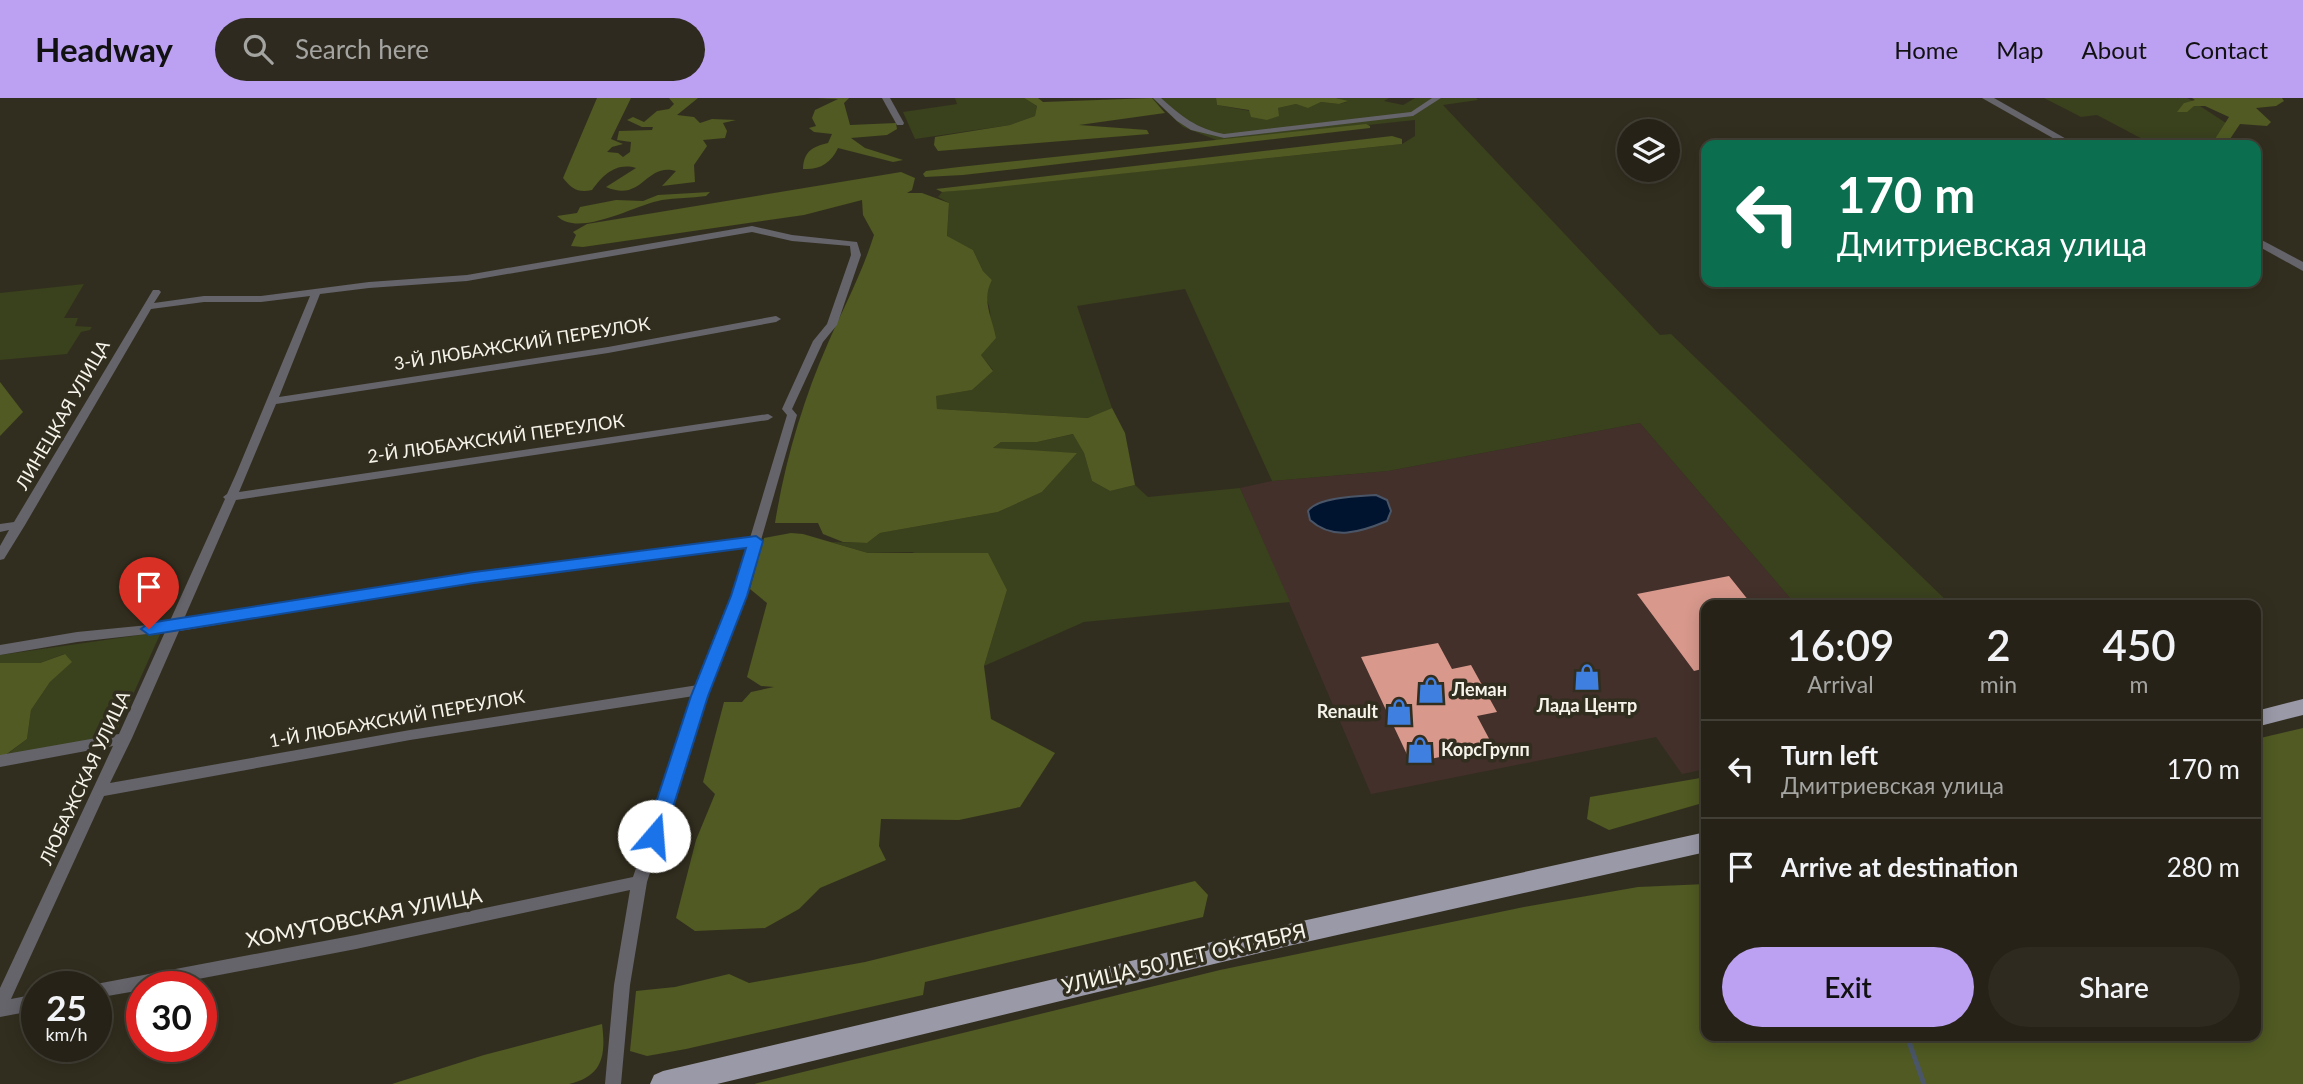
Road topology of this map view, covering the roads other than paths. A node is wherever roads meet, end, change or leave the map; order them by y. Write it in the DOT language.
graph roads {
  1 [pos="886,98"];
  2 [pos="1157,98"];
  3 [pos="1437,98"];
  4 [pos="1987,98"];
  5 [pos="900,123"];
  6 [pos="2063,140"];
  7 [pos="2261,243"];
  8 [pos="2303,267"];
  9 [pos="156,292"];
  10 [pos="315,294"];
  11 [pos="146,307"];
  12 [pos="776,319"];
  13 [pos="273,401"];
  14 [pos="768,417"];
  15 [pos="229,497"];
  16 [pos="19,525"];
  17 [pos="0,528"];
  18 [pos="756,541"];
  19 [pos="0,556"];
  20 [pos="173,627"];
  21 [pos="0,650"];
  22 [pos="703,689"];
  23 [pos="2303,707"];
  24 [pos="2261,718"];
  25 [pos="125,738"];
  26 [pos="0,761"];
  27 [pos="98,791"];
  28 [pos="1701,843"];
  29 [pos="639,882"];
  30 [pos="112,988"];
  31 [pos="21,1004"];
  32 [pos="0,1007"];
  33 [pos="613,1084"];
  34 [pos="663,1084"];
  1 -- 5 [label="street"];
  2 -- 3 [label="street"];
  4 -- 6 [label="street"];
  7 -- 8 [label="street"];
  9 -- 11 [label="street, ЛИНЕЦКАЯ УЛИЦА"];
  10 -- 11 [label="street"];
  10 -- 13 [label="street, ЛЮБАЖСКАЯ УЛИЦА"];
  10 -- 18 [label="street"];
  11 -- 16 [label="street, ЛИНЕЦКАЯ УЛИЦА"];
  12 -- 13 [label="street, 3-Й ЛЮБАЖСКИЙ ПЕРЕУЛОК"];
  13 -- 15 [label="street, ЛЮБАЖСКАЯ УЛИЦА"];
  14 -- 15 [label="street, 2-Й ЛЮБАЖСКИЙ ПЕРЕУЛОК"];
  15 -- 20 [label="street, ЛЮБАЖСКАЯ УЛИЦА"];
  16 -- 17 [label="street"];
  16 -- 19 [label="street, ЛИНЕЦКАЯ УЛИЦА"];
  18 -- 20 [label="street"];
  18 -- 22 [label="street"];
  20 -- 21 [label="street"];
  20 -- 25 [label="street, ЛЮБАЖСКАЯ УЛИЦА"];
  22 -- 27 [label="street, 1-Й ЛЮБАЖСКИЙ ПЕРЕУЛОК"];
  22 -- 29 [label="street"];
  23 -- 24 [label="main road"];
  25 -- 26 [label="street"];
  25 -- 27 [label="street, ЛЮБАЖСКАЯ УЛИЦА"];
  27 -- 32 [label="street, ЛЮБАЖСКАЯ УЛИЦА"];
  28 -- 34 [label="main road, УЛИЦА 50 ЛЕТ ОКТЯБРЯ"];
  29 -- 30 [label="street, ХОМУТОВСКАЯ УЛИЦА"];
  29 -- 33 [label="street"];
  31 -- 32 [label="street"];
}
